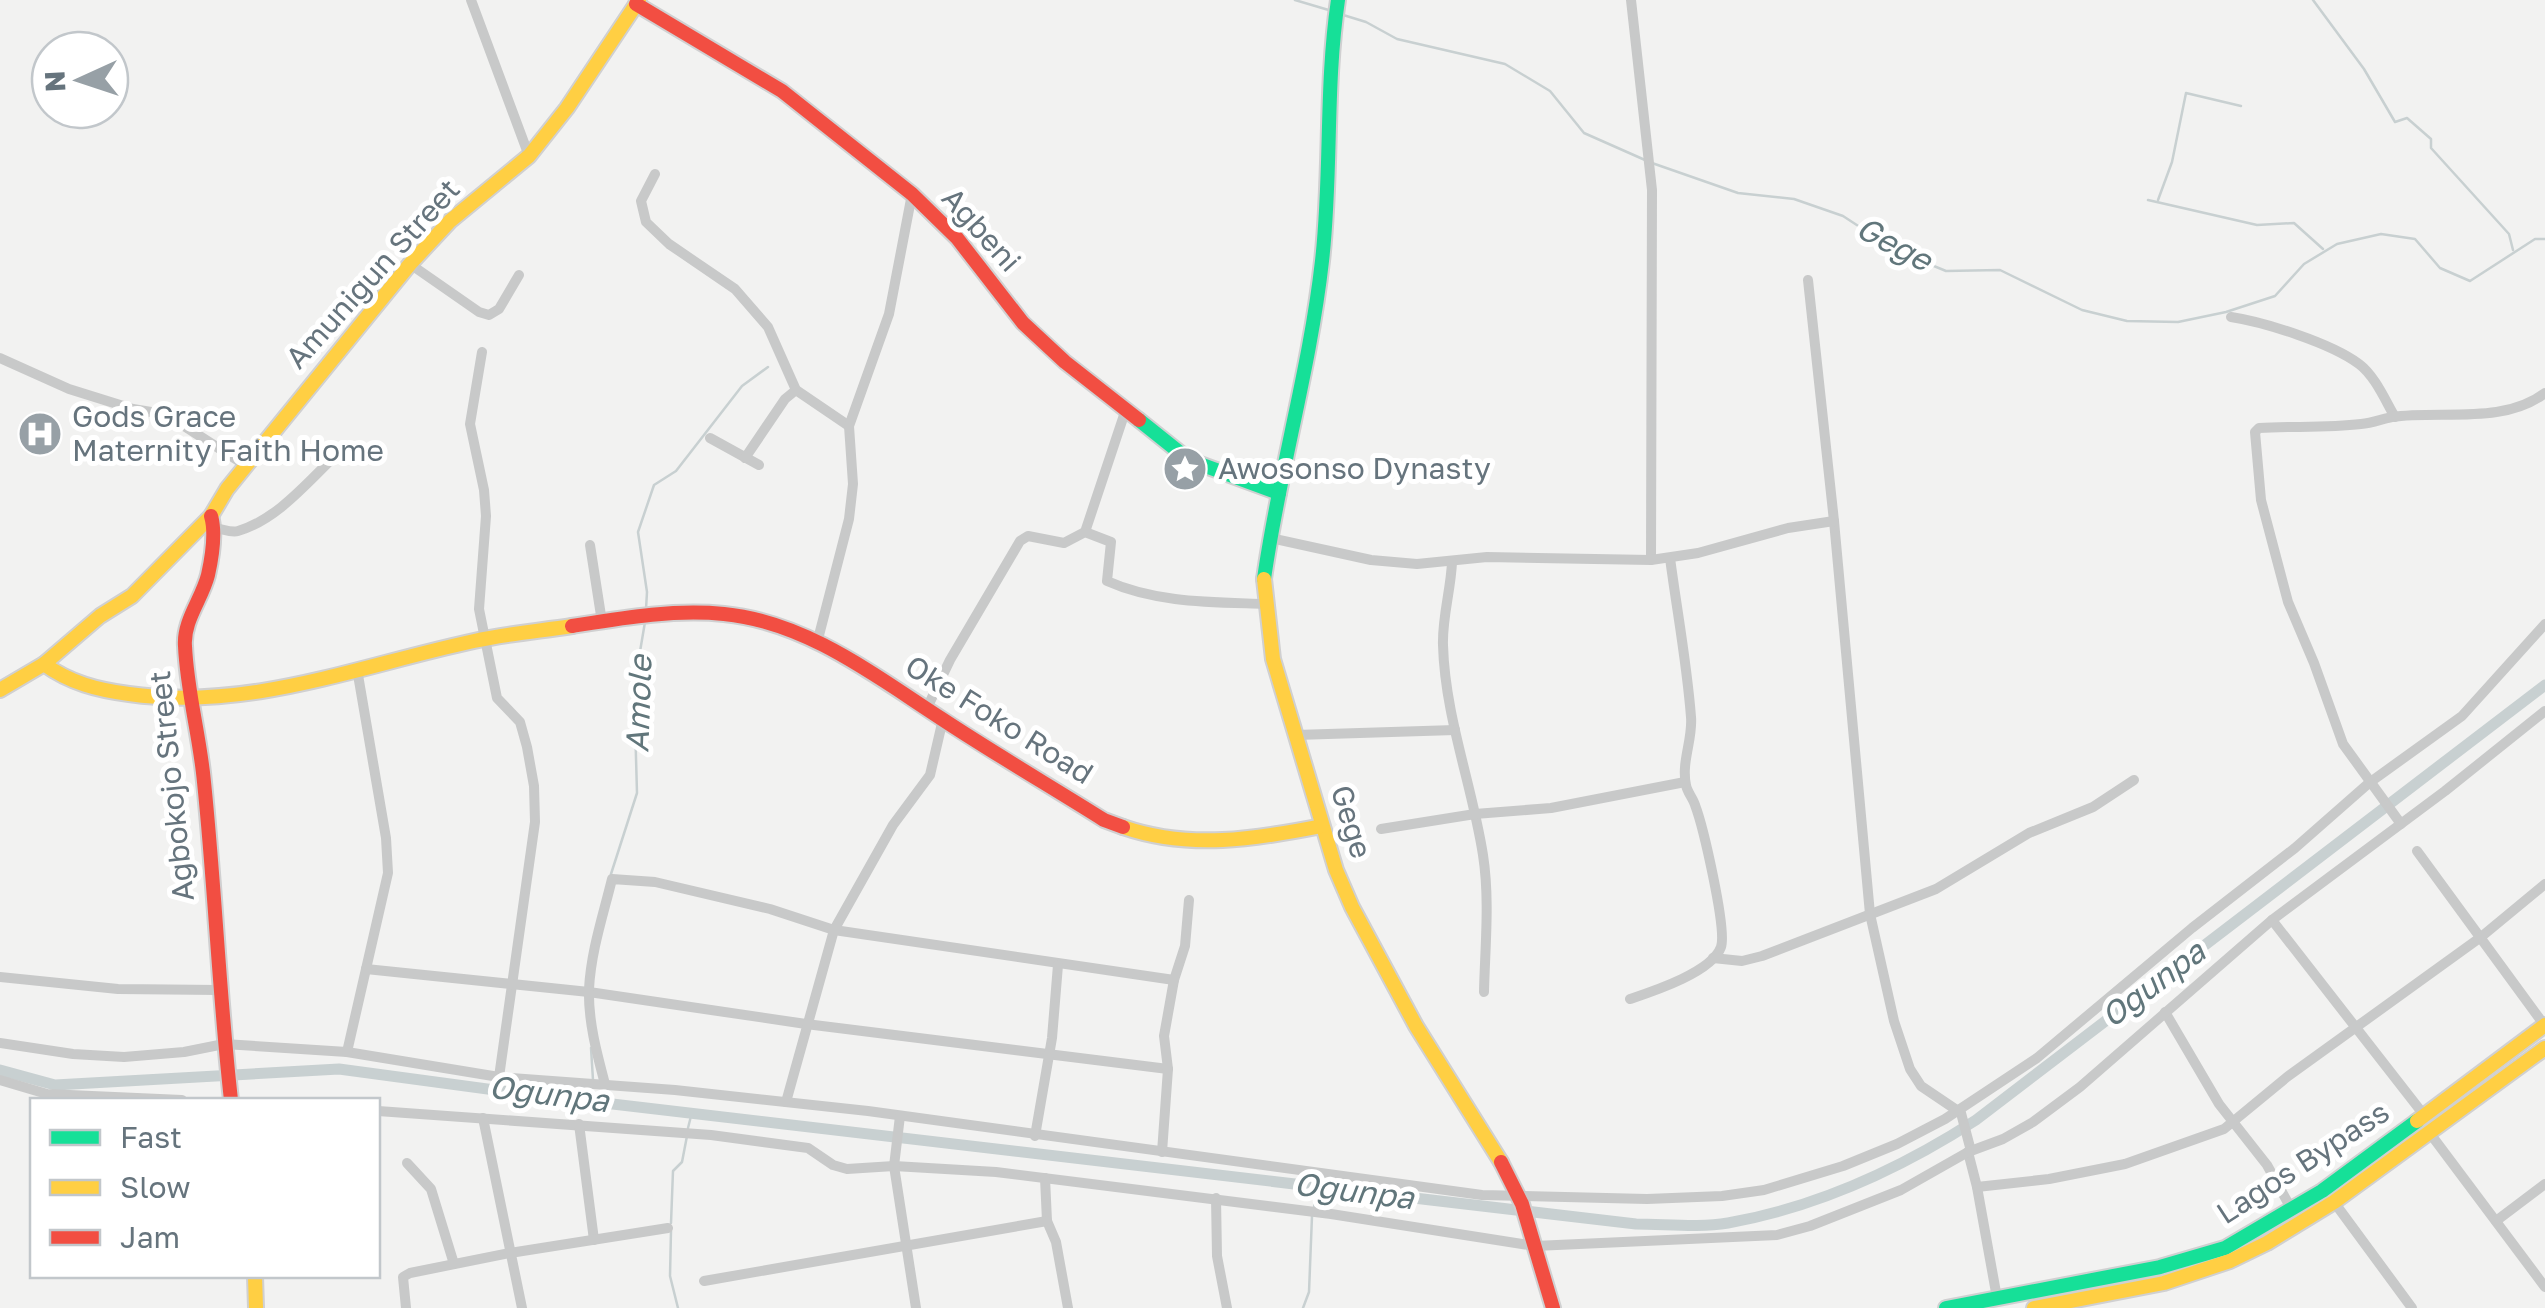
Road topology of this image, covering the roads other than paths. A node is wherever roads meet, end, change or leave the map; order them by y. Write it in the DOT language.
graph roads {
  1 [pos="472,0"];
  2 [pos="1631,0"];
  3 [pos="1338,1"];
  4 [pos="638,2"];
  5 [pos="529,156"];
  6 [pos="655,174"];
  7 [pos="912,194"];
  8 [pos="410,264"];
  9 [pos="519,275"];
  10 [pos="1808,280"];
  11 [pos="2231,317"];
  12 [pos="482,352"];
  13 [pos="0,358"];
  14 [pos="796,390"];
  15 [pos="2545,393"];
  16 [pos="1126,409"];
  17 [pos="2395,417"];
  18 [pos="850,426"];
  19 [pos="710,438"];
  20 [pos="334,458"];
  21 [pos="745,458"];
  22 [pos="246,465"];
  23 [pos="759,465"];
  24 [pos="1279,493"];
  25 [pos="1834,521"];
  26 [pos="213,522"];
  27 [pos="1085,532"];
  28 [pos="1270,538"];
  29 [pos="590,544"];
  30 [pos="1670,558"];
  31 [pos="1651,560"];
  32 [pos="1452,562"];
  33 [pos="1265,604"];
  34 [pos="602,622"];
  35 [pos="2545,624"];
  36 [pos="484,638"];
  37 [pos="817,644"];
  38 [pos="44,664"];
  39 [pos="356,669"];
  40 [pos="0,690"];
  41 [pos="193,700"];
  42 [pos="927,708"];
  43 [pos="2545,711"];
  44 [pos="943,719"];
  45 [pos="1455,730"];
  46 [pos="1296,735"];
  47 [pos="2134,780"];
  48 [pos="1686,782"];
  49 [pos="2369,784"];
  50 [pos="1475,814"];
  51 [pos="2401,824"];
  52 [pos="1322,826"];
  53 [pos="1381,830"];
  54 [pos="2417,851"];
  55 [pos="2545,884"];
  56 [pos="1189,900"];
  57 [pos="1870,914"];
  58 [pos="2272,920"];
  59 [pos="834,930"];
  60 [pos="2480,937"];
  61 [pos="1714,958"];
  62 [pos="1058,965"];
  63 [pos="366,968"];
  64 [pos="0,977"];
  65 [pos="1174,980"];
  66 [pos="512,986"];
  67 [pos="219,990"];
  68 [pos="589,992"];
  69 [pos="1484,992"];
  70 [pos="1630,999"];
  71 [pos="2165,1012"];
  72 [pos="806,1024"];
  73 [pos="2545,1025"];
  74 [pos="2356,1028"];
  75 [pos="0,1043"];
  76 [pos="2545,1048"];
  77 [pos="225,1050"];
  78 [pos="347,1052"];
  79 [pos="1048,1052"];
  80 [pos="1168,1069"];
  81 [pos="499,1077"];
  82 [pos="0,1080"];
  83 [pos="605,1084"];
  84 [pos="137,1098"];
  85 [pos="231,1098"];
  86 [pos="786,1102"];
  87 [pos="380,1112"];
  88 [pos="1960,1112"];
  89 [pos="2424,1115"];
  90 [pos="483,1118"];
  91 [pos="900,1119"];
  92 [pos="2234,1121"];
  93 [pos="579,1124"];
  94 [pos="2429,1132"];
  95 [pos="1035,1136"];
  96 [pos="1969,1151"];
  97 [pos="1162,1152"];
  98 [pos="406,1163"];
  99 [pos="894,1163"];
  100 [pos="1044,1178"];
  101 [pos="2545,1184"];
  102 [pos="1978,1188"];
  103 [pos="1216,1198"];
  104 [pos="1521,1201"];
  105 [pos="2334,1202"];
  106 [pos="2292,1210"];
  107 [pos="1047,1221"];
  108 [pos="2496,1221"];
  109 [pos="668,1228"];
  110 [pos="594,1240"];
  111 [pos="1534,1242"];
  112 [pos="906,1247"];
  113 [pos="510,1253"];
  114 [pos="454,1264"];
  115 [pos="255,1278"];
  116 [pos="704,1281"];
  117 [pos="2545,1286"];
  118 [pos="1997,1298"];
  119 [pos="2108,1301"];
  120 [pos="256,1308"];
  121 [pos="406,1308"];
  122 [pos="522,1308"];
  123 [pos="916,1308"];
  124 [pos="1068,1308"];
  125 [pos="1227,1308"];
  126 [pos="1553,1308"];
  127 [pos="1946,1308"];
  128 [pos="2034,1308"];
  129 [pos="2412,1308"];
  1 -- 5 [label="street"];
  2 -- 31 [label="street"];
  3 -- 24 [label="street, Gege"];
  4 -- 5 [label="street, Amunigun Street"];
  4 -- 7 [label="street, Agbeni"];
  5 -- 8 [label="street, Amunigun Street"];
  6 -- 14 [label="street"];
  7 -- 16 [label="street, Agbeni"];
  7 -- 18 [label="street"];
  8 -- 9 [label="street"];
  8 -- 22 [label="street, Amunigun Street"];
  10 -- 25 [label="street"];
  11 -- 17 [label="street"];
  12 -- 36 [label="street"];
  13 -- 22 [label="street"];
  14 -- 18 [label="street"];
  14 -- 21 [label="street"];
  15 -- 17 [label="street"];
  16 -- 24 [label="street, Agbeni"];
  16 -- 27 [label="street"];
  17 -- 49 [label="street"];
  18 -- 37 [label="street"];
  19 -- 21 [label="street"];
  20 -- 26 [label="street"];
  21 -- 23 [label="street"];
  22 -- 26 [label="street, Amunigun Street"];
  24 -- 28 [label="street, Gege"];
  25 -- 30 [label="street"];
  25 -- 57 [label="street"];
  26 -- 38 [label="street, Amunigun Street"];
  26 -- 41 [label="street, Agbokojo Street"];
  27 -- 33 [label="street"];
  27 -- 42 [label="street"];
  28 -- 32 [label="street"];
  28 -- 33 [label="street, Gege"];
  29 -- 34 [label="street"];
  30 -- 31 [label="street"];
  30 -- 48 [label="street"];
  31 -- 32 [label="street"];
  32 -- 45 [label="street"];
  33 -- 46 [label="street, Gege"];
  34 -- 36 [label="street, Oke Foko Road"];
  34 -- 37 [label="street, Oke Foko Road"];
  35 -- 49 [label="street"];
  36 -- 39 [label="street, Oke Foko Road"];
  36 -- 66 [label="street"];
  37 -- 42 [label="street, Oke Foko Road"];
  38 -- 40 [label="street, Amunigun Street"];
  38 -- 41 [label="street, Oke Foko Road"];
  39 -- 41 [label="street, Oke Foko Road"];
  39 -- 63 [label="street"];
  41 -- 67 [label="street, Agbokojo Street"];
  42 -- 44 [label="street, Oke Foko Road"];
  43 -- 51 [label="street"];
  44 -- 52 [label="street, Oke Foko Road"];
  44 -- 59 [label="street"];
  45 -- 46 [label="street"];
  45 -- 50 [label="street"];
  46 -- 52 [label="street, Gege"];
  47 -- 57 [label="street"];
  48 -- 50 [label="street"];
  48 -- 61 [label="street"];
  49 -- 51 [label="street"];
  49 -- 88 [label="street"];
  50 -- 53 [label="street"];
  50 -- 69 [label="street"];
  51 -- 58 [label="street"];
  52 -- 104 [label="street, Gege"];
  54 -- 60 [label="street"];
  55 -- 60 [label="street"];
  56 -- 65 [label="street"];
  57 -- 61 [label="street"];
  57 -- 88 [label="street"];
  58 -- 71 [label="street"];
  58 -- 74 [label="street"];
  59 -- 62 [label="street"];
  59 -- 68 [label="street"];
  59 -- 72 [label="street"];
  60 -- 73 [label="street"];
  60 -- 74 [label="street"];
  61 -- 70 [label="street"];
  62 -- 65 [label="street"];
  62 -- 79 [label="street"];
  63 -- 66 [label="street"];
  63 -- 78 [label="street"];
  64 -- 67 [label="street"];
  65 -- 80 [label="street"];
  66 -- 68 [label="street"];
  66 -- 81 [label="street"];
  67 -- 77 [label="street, Agbokojo Street"];
  68 -- 72 [label="street"];
  68 -- 83 [label="street"];
  71 -- 92 [label="street"];
  71 -- 96 [label="street"];
  72 -- 79 [label="street"];
  72 -- 86 [label="street"];
  73 -- 89 [label="street, Lagos Bypass"];
  74 -- 89 [label="street"];
  74 -- 92 [label="street"];
  75 -- 77 [label="street"];
  76 -- 94 [label="street, Lagos Bypass"];
  77 -- 78 [label="street"];
  77 -- 85 [label="street, Agbokojo Street"];
  78 -- 81 [label="street"];
  79 -- 80 [label="street"];
  79 -- 95 [label="street"];
  80 -- 97 [label="street"];
  81 -- 83 [label="street"];
  82 -- 84 [label="street"];
  83 -- 86 [label="street"];
  86 -- 91 [label="street"];
  87 -- 90 [label="street"];
  88 -- 96 [label="street"];
  88 -- 104 [label="street"];
  89 -- 106 [label="street, Lagos Bypass"];
  90 -- 93 [label="street"];
  90 -- 113 [label="street"];
  91 -- 95 [label="street"];
  91 -- 99 [label="street"];
  92 -- 102 [label="street"];
  92 -- 106 [label="street"];
  93 -- 99 [label="street"];
  93 -- 110 [label="street"];
  94 -- 105 [label="street, Lagos Bypass"];
  94 -- 108 [label="street"];
  95 -- 97 [label="street"];
  96 -- 102 [label="street"];
  96 -- 111 [label="street"];
  97 -- 104 [label="street"];
  98 -- 114 [label="street"];
  99 -- 100 [label="street"];
  99 -- 112 [label="street"];
  100 -- 103 [label="street"];
  100 -- 107 [label="street"];
  101 -- 108 [label="street"];
  102 -- 118 [label="street"];
  103 -- 111 [label="street"];
  103 -- 125 [label="street"];
  104 -- 111 [label="street, Gege"];
  105 -- 119 [label="street, Lagos Bypass"];
  105 -- 129 [label="street"];
  106 -- 118 [label="street, Lagos Bypass"];
  107 -- 112 [label="street"];
  107 -- 124 [label="street"];
  108 -- 117 [label="street"];
  109 -- 110 [label="street"];
  110 -- 113 [label="street"];
  111 -- 126 [label="street, Gege"];
  112 -- 116 [label="street"];
  112 -- 123 [label="street"];
  113 -- 114 [label="street"];
  113 -- 122 [label="street"];
  114 -- 121 [label="street"];
  115 -- 120 [label="street"];
  118 -- 127 [label="street, Lagos Bypass"];
  119 -- 128 [label="street, Lagos Bypass"];
}
